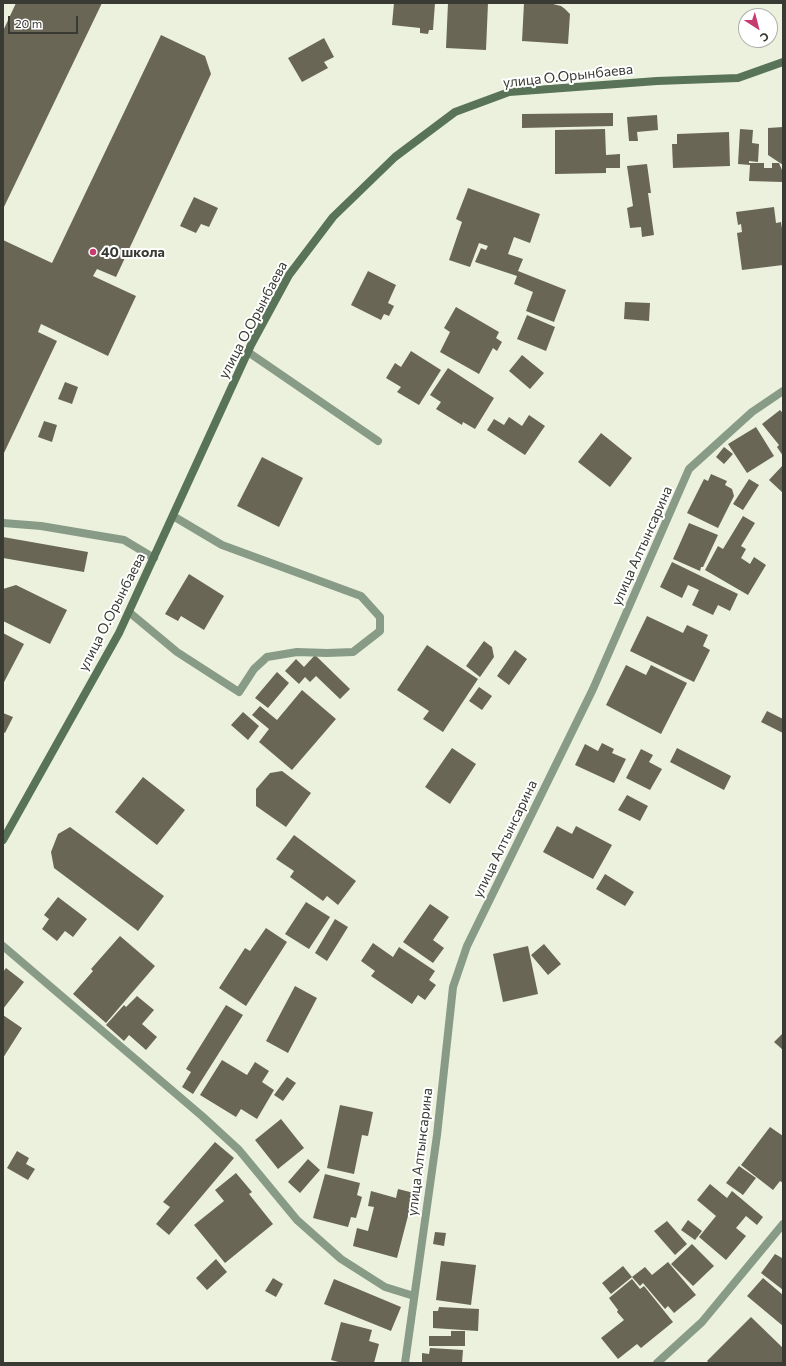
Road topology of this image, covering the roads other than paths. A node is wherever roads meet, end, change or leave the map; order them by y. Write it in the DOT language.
graph roads {
  1 [pos="783,62"];
  2 [pos="248,352"];
  3 [pos="783,391"];
  4 [pos="378,441"];
  5 [pos="173,516"];
  6 [pos="3,523"];
  7 [pos="154,558"];
  8 [pos="129,612"];
  9 [pos="3,840"];
  10 [pos="3,946"];
  11 [pos="783,1224"];
  12 [pos="414,1296"];
  13 [pos="405,1363"];
  14 [pos="657,1363"];
  1 -- 2 [label="street, улица О.Орынбаева"];
  2 -- 4 [label="street"];
  2 -- 5 [label="street, улица О.Орынбаева"];
  3 -- 12 [label="street, улица Алтынсарина"];
  5 -- 7 [label="street, улица О.Орынбаева"];
  5 -- 8 [label="street"];
  6 -- 7 [label="street"];
  7 -- 8 [label="street, улица О.Орынбаева"];
  8 -- 9 [label="street, улица О.Орынбаева"];
  10 -- 12 [label="street"];
  11 -- 14 [label="street"];
  12 -- 13 [label="street, улица Алтынсарина"];
}
